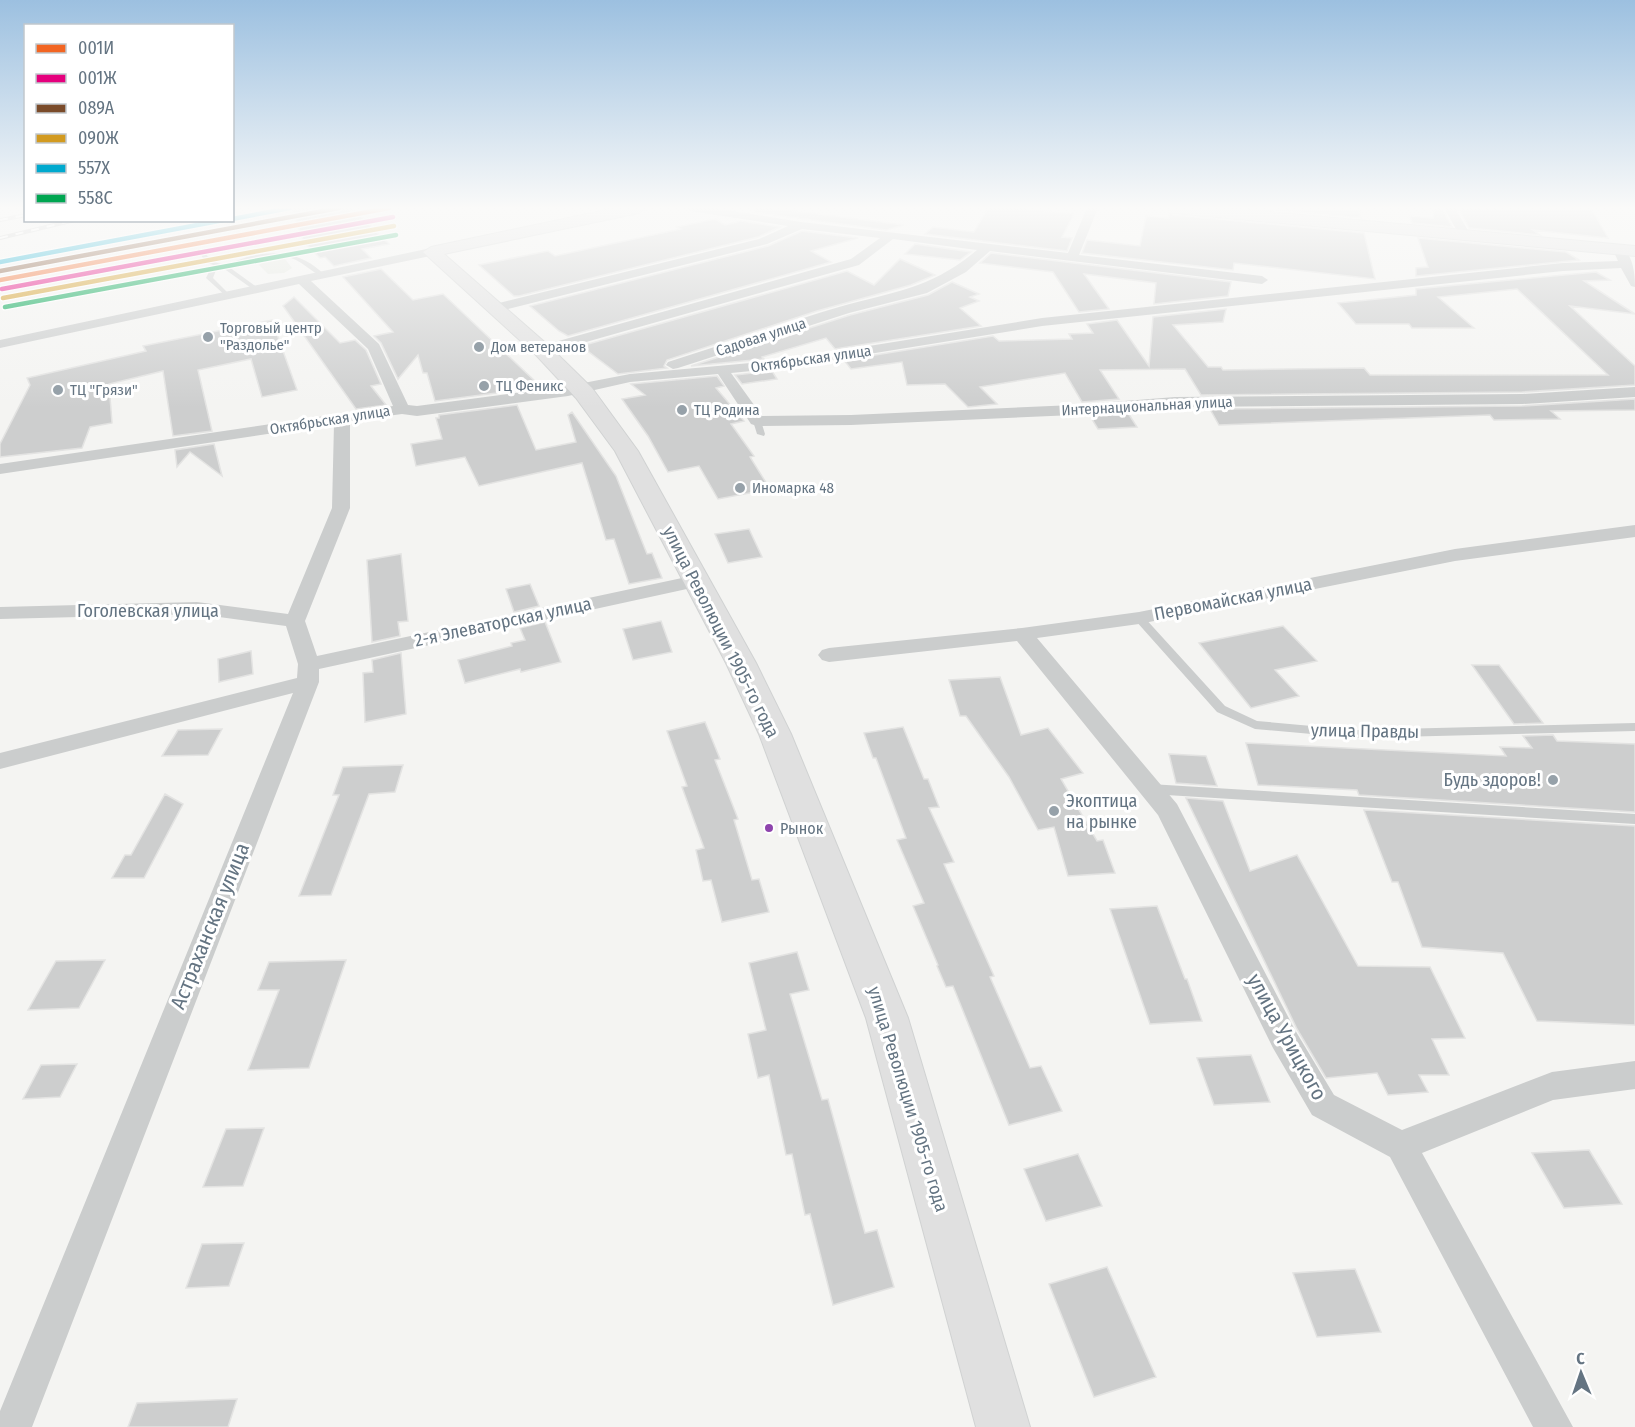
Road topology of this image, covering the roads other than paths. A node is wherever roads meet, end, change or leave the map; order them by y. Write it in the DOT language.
graph roads {
  1 [pos="210,275"];
  2 [pos="236,275"];
  3 [pos="322,275"];
  4 [pos="457,275"];
  5 [pos="631,275"];
  6 [pos="810,275"];
  7 [pos="951,275"];
  8 [pos="1200,275"];
  9 [pos="1494,275"];
  10 [pos="302,280"];
  11 [pos="1276,285"];
  12 [pos="256,289"];
  13 [pos="227,295"];
  14 [pos="496,308"];
  15 [pos="756,339"];
  16 [pos="0,344"];
  17 [pos="542,350"];
  18 [pos="782,364"];
  19 [pos="722,370"];
  20 [pos="630,378"];
  21 [pos="580,388"];
  22 [pos="1635,392"];
  23 [pos="402,409"];
  24 [pos="342,418"];
  25 [pos="0,469"];
  26 [pos="1635,531"];
  27 [pos="696,581"];
  28 [pos="0,613"];
  29 [pos="1139,618"];
  30 [pos="295,621"];
  31 [pos="1022,634"];
  32 [pos="829,656"];
  33 [pos="308,673"];
  34 [pos="1635,727"];
  35 [pos="0,761"];
  36 [pos="1150,789"];
  37 [pos="1635,819"];
  38 [pos="1635,1075"];
  39 [pos="1401,1146"];
  40 [pos="12,1427"];
  41 [pos="1003,1427"];
  42 [pos="1554,1427"];
  1 -- 13 [label="lane"];
  2 -- 12 [label="lane"];
  3 -- 10 [label="street"];
  4 -- 14 [label="street, улица Революции 1905-го года"];
  5 -- 14 [label="street"];
  6 -- 17 [label="street"];
  7 -- 15 [label="street, Садовая улица"];
  8 -- 11 [label="street"];
  9 -- 11 [label="street, Октябрьская улица"];
  10 -- 12 [label="street"];
  10 -- 23 [label="street"];
  11 -- 18 [label="street, Октябрьская улица"];
  12 -- 13 [label="street"];
  13 -- 16 [label="street"];
  14 -- 17 [label="street, улица Революции 1905-го года"];
  15 -- 18 [label="street"];
  15 -- 20 [label="street, Садовая улица"];
  17 -- 21 [label="street, улица Революции 1905-го года"];
  18 -- 19 [label="street, Октябрьская улица"];
  19 -- 20 [label="street, Октябрьская улица"];
  19 -- 22 [label="street, Интернациональная улица"];
  20 -- 21 [label="street, Октябрьская улица"];
  21 -- 23 [label="street, Октябрьская улица"];
  21 -- 27 [label="street, улица Революции 1905-го года"];
  23 -- 24 [label="street, Октябрьская улица"];
  24 -- 25 [label="street, Октябрьская улица"];
  24 -- 30 [label="street"];
  26 -- 29 [label="street, Первомайская улица"];
  27 -- 33 [label="street, 2-я Элеваторская улица"];
  27 -- 41 [label="street, улица Революции 1905-го года"];
  28 -- 30 [label="street, Гоголевская улица"];
  29 -- 31 [label="street, Первомайская улица"];
  29 -- 34 [label="lane, улица Правды"];
  30 -- 33 [label="street"];
  31 -- 32 [label="street, Первомайская улица"];
  31 -- 36 [label="street, улица Урицкого"];
  33 -- 35 [label="street, 2-я Элеваторская улица"];
  33 -- 40 [label="street, Астраханская улица"];
  36 -- 37 [label="lane"];
  36 -- 39 [label="street, улица Урицкого"];
  38 -- 39 [label="street"];
  39 -- 42 [label="street"];
}
